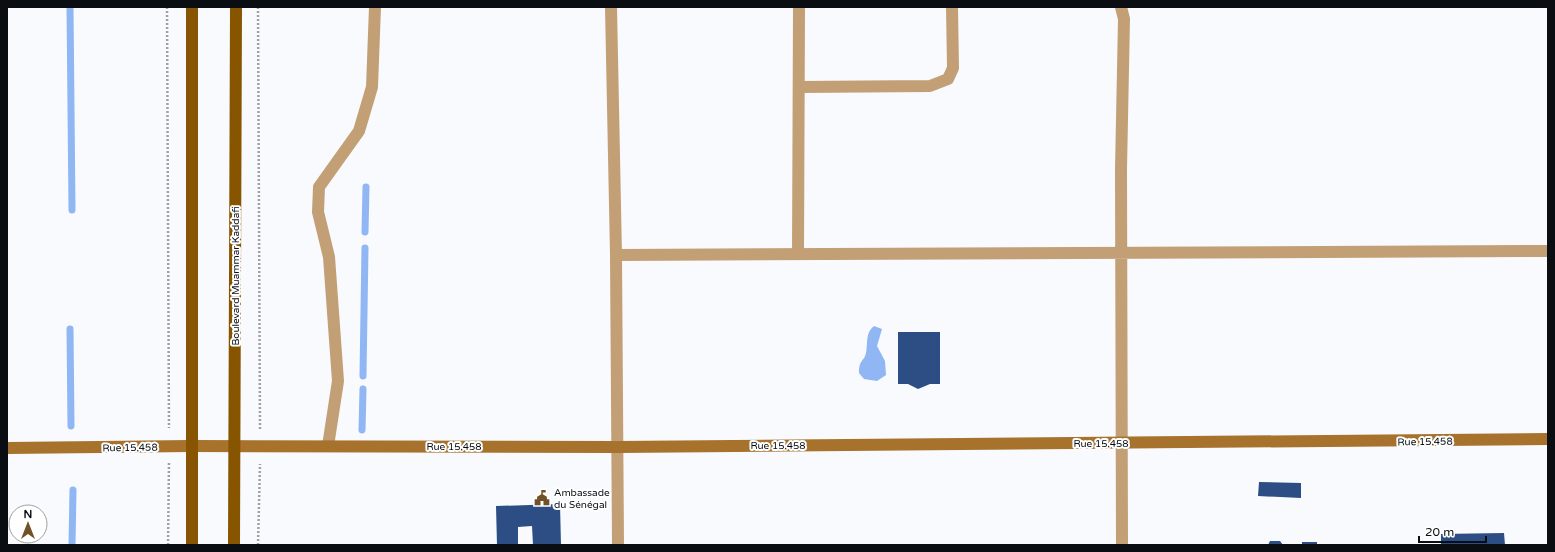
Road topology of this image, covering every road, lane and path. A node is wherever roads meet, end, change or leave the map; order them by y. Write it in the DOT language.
graph roads {
  1 [pos="167,7"];
  2 [pos="192,7"];
  3 [pos="236,7"];
  4 [pos="258,7"];
  5 [pos="375,7"];
  6 [pos="611,7"];
  7 [pos="799,7"];
  8 [pos="952,7"];
  9 [pos="1121,7"];
  10 [pos="799,87"];
  11 [pos="1548,251"];
  12 [pos="798,254"];
  13 [pos="1122,254"];
  14 [pos="616,255"];
  15 [pos="1548,439"];
  16 [pos="1120,443"];
  17 [pos="169,446"];
  18 [pos="191,446"];
  19 [pos="234,446"];
  20 [pos="260,446"];
  21 [pos="328,446"];
  22 [pos="617,447"];
  23 [pos="7,448"];
  24 [pos="168,545"];
  25 [pos="192,545"];
  26 [pos="234,545"];
  27 [pos="258,545"];
  28 [pos="618,545"];
  29 [pos="1122,545"];
  1 -- 17 [label="path"];
  2 -- 18 [label="main road"];
  3 -- 19 [label="main road, Boulevard Muammar Kaddafi"];
  4 -- 20 [label="path"];
  5 -- 21 [label="street"];
  6 -- 14 [label="street"];
  7 -- 10 [label="street"];
  8 -- 10 [label="street"];
  9 -- 13 [label="street"];
  10 -- 12 [label="street"];
  11 -- 13 [label="street"];
  12 -- 13 [label="street"];
  12 -- 14 [label="street"];
  13 -- 16 [label="street"];
  14 -- 22 [label="street"];
  15 -- 16 [label="main road, Rue 15.458"];
  16 -- 22 [label="main road, Rue 15.458"];
  16 -- 29 [label="street"];
  17 -- 18 [label="main road, Rue 15.458"];
  17 -- 23 [label="main road, Rue 15.458"];
  17 -- 24 [label="path"];
  18 -- 19 [label="main road, Rue 15.458"];
  18 -- 25 [label="main road"];
  19 -- 20 [label="main road, Rue 15.458"];
  19 -- 26 [label="main road, Boulevard Muammar Kaddafi"];
  20 -- 21 [label="main road, Rue 15.458"];
  20 -- 27 [label="path"];
  21 -- 22 [label="main road, Rue 15.458"];
  22 -- 28 [label="street"];
}
